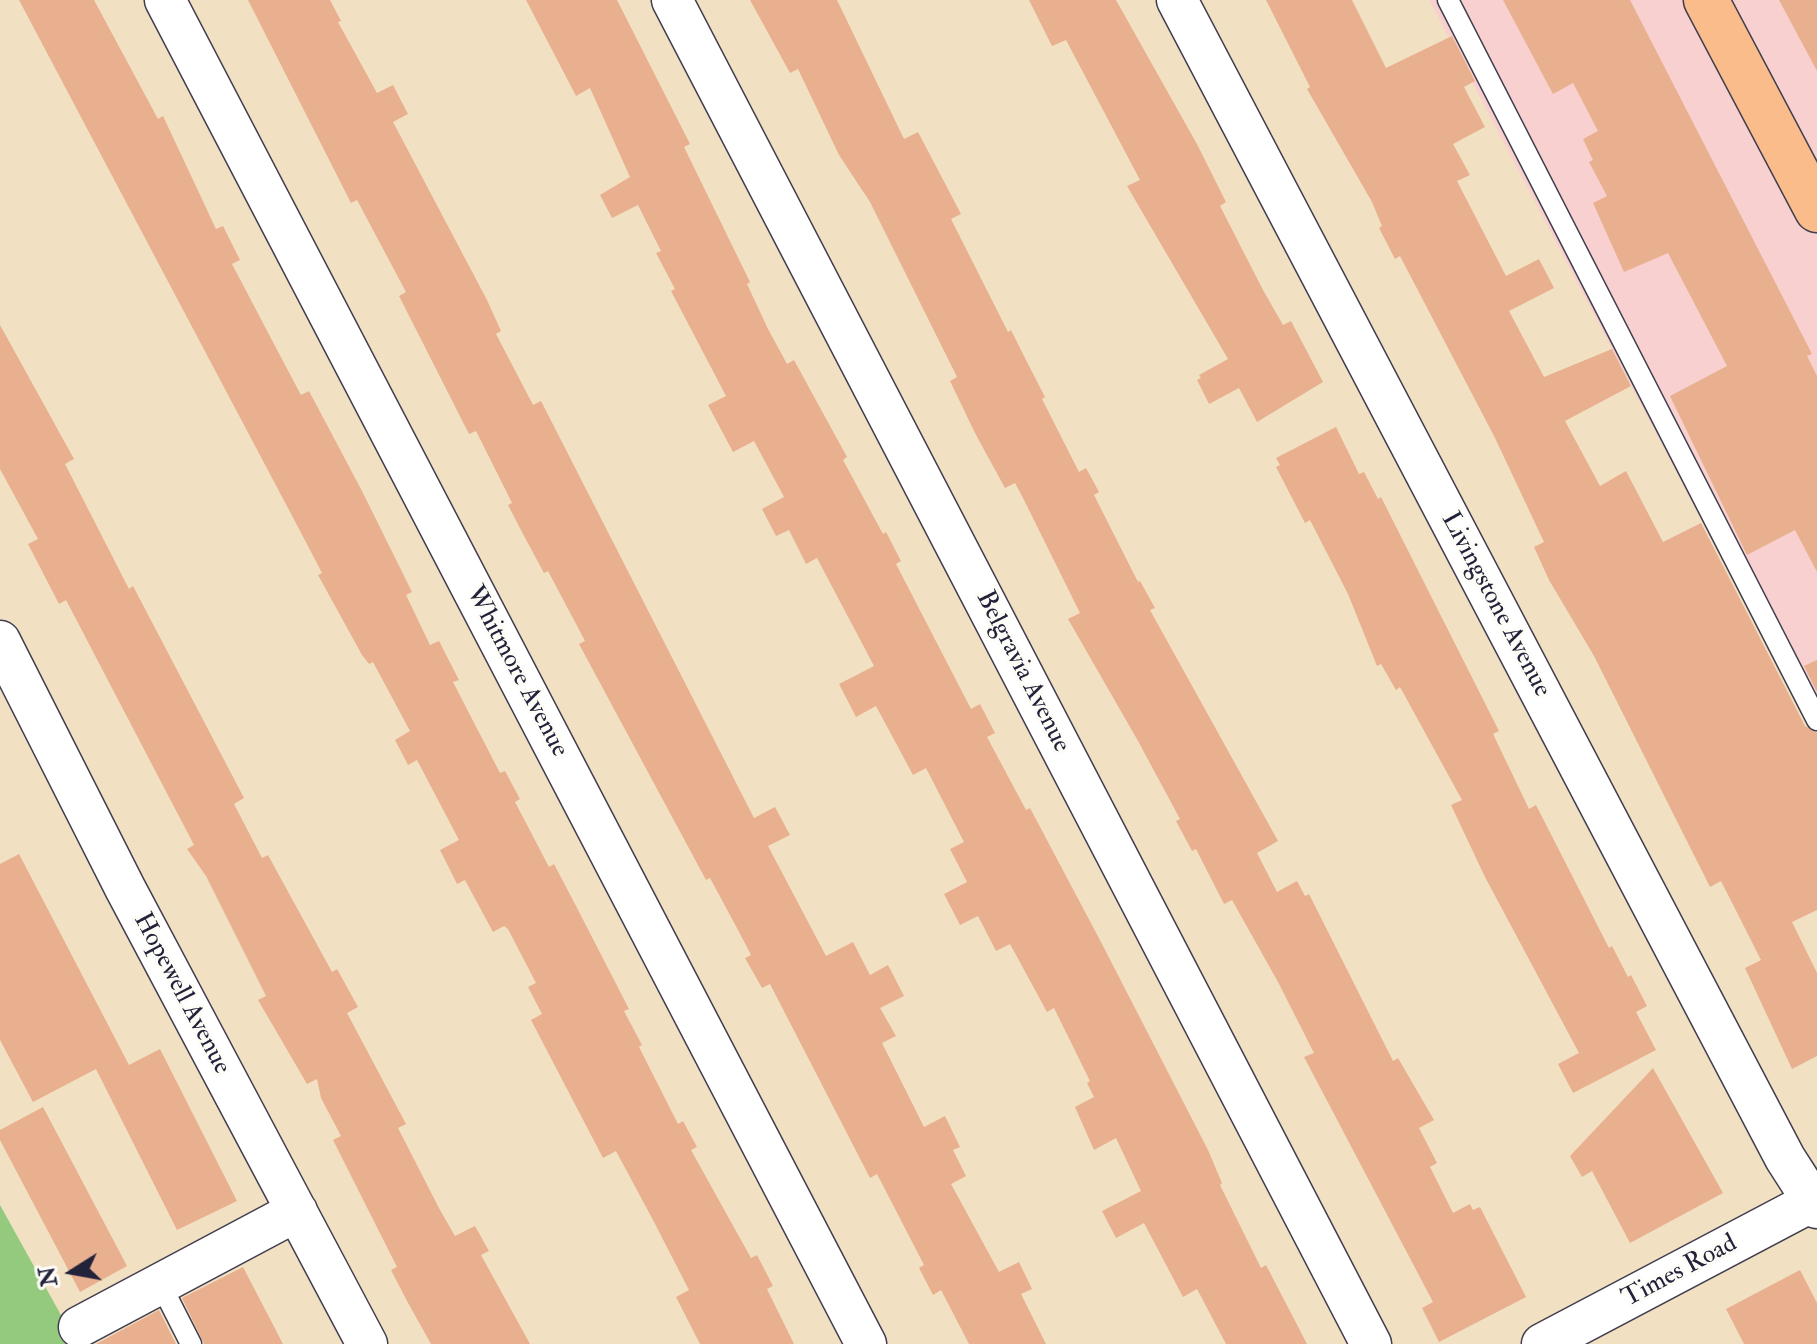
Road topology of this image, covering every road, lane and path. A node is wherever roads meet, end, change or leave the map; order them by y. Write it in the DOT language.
graph roads {
  1 [pos="165,0"];
  2 [pos="672,0"];
  3 [pos="1177,0"];
  4 [pos="1448,0"];
  5 [pos="1706,0"];
  6 [pos="1817,210"];
  7 [pos="0,641"];
  8 [pos="1817,720"];
  9 [pos="1816,1202"];
  10 [pos="297,1211"];
  11 [pos="160,1283"];
  12 [pos="79,1327"];
  13 [pos="191,1344"];
  14 [pos="367,1344"];
  15 [pos="866,1344"];
  16 [pos="1371,1344"];
  17 [pos="1542,1344"];
  1 -- 15 [label="street, Whitmore Avenue"];
  2 -- 16 [label="street, Belgravia Avenue"];
  3 -- 9 [label="street, Livingstone Avenue"];
  4 -- 8 [label="lane"];
  5 -- 6 [label="main road"];
  7 -- 10 [label="street, Hopewell Avenue"];
  9 -- 17 [label="street, Times Road"];
  10 -- 11 [label="street"];
  10 -- 14 [label="street, Hopewell Avenue"];
  11 -- 12 [label="street"];
  11 -- 13 [label="lane"];
}
